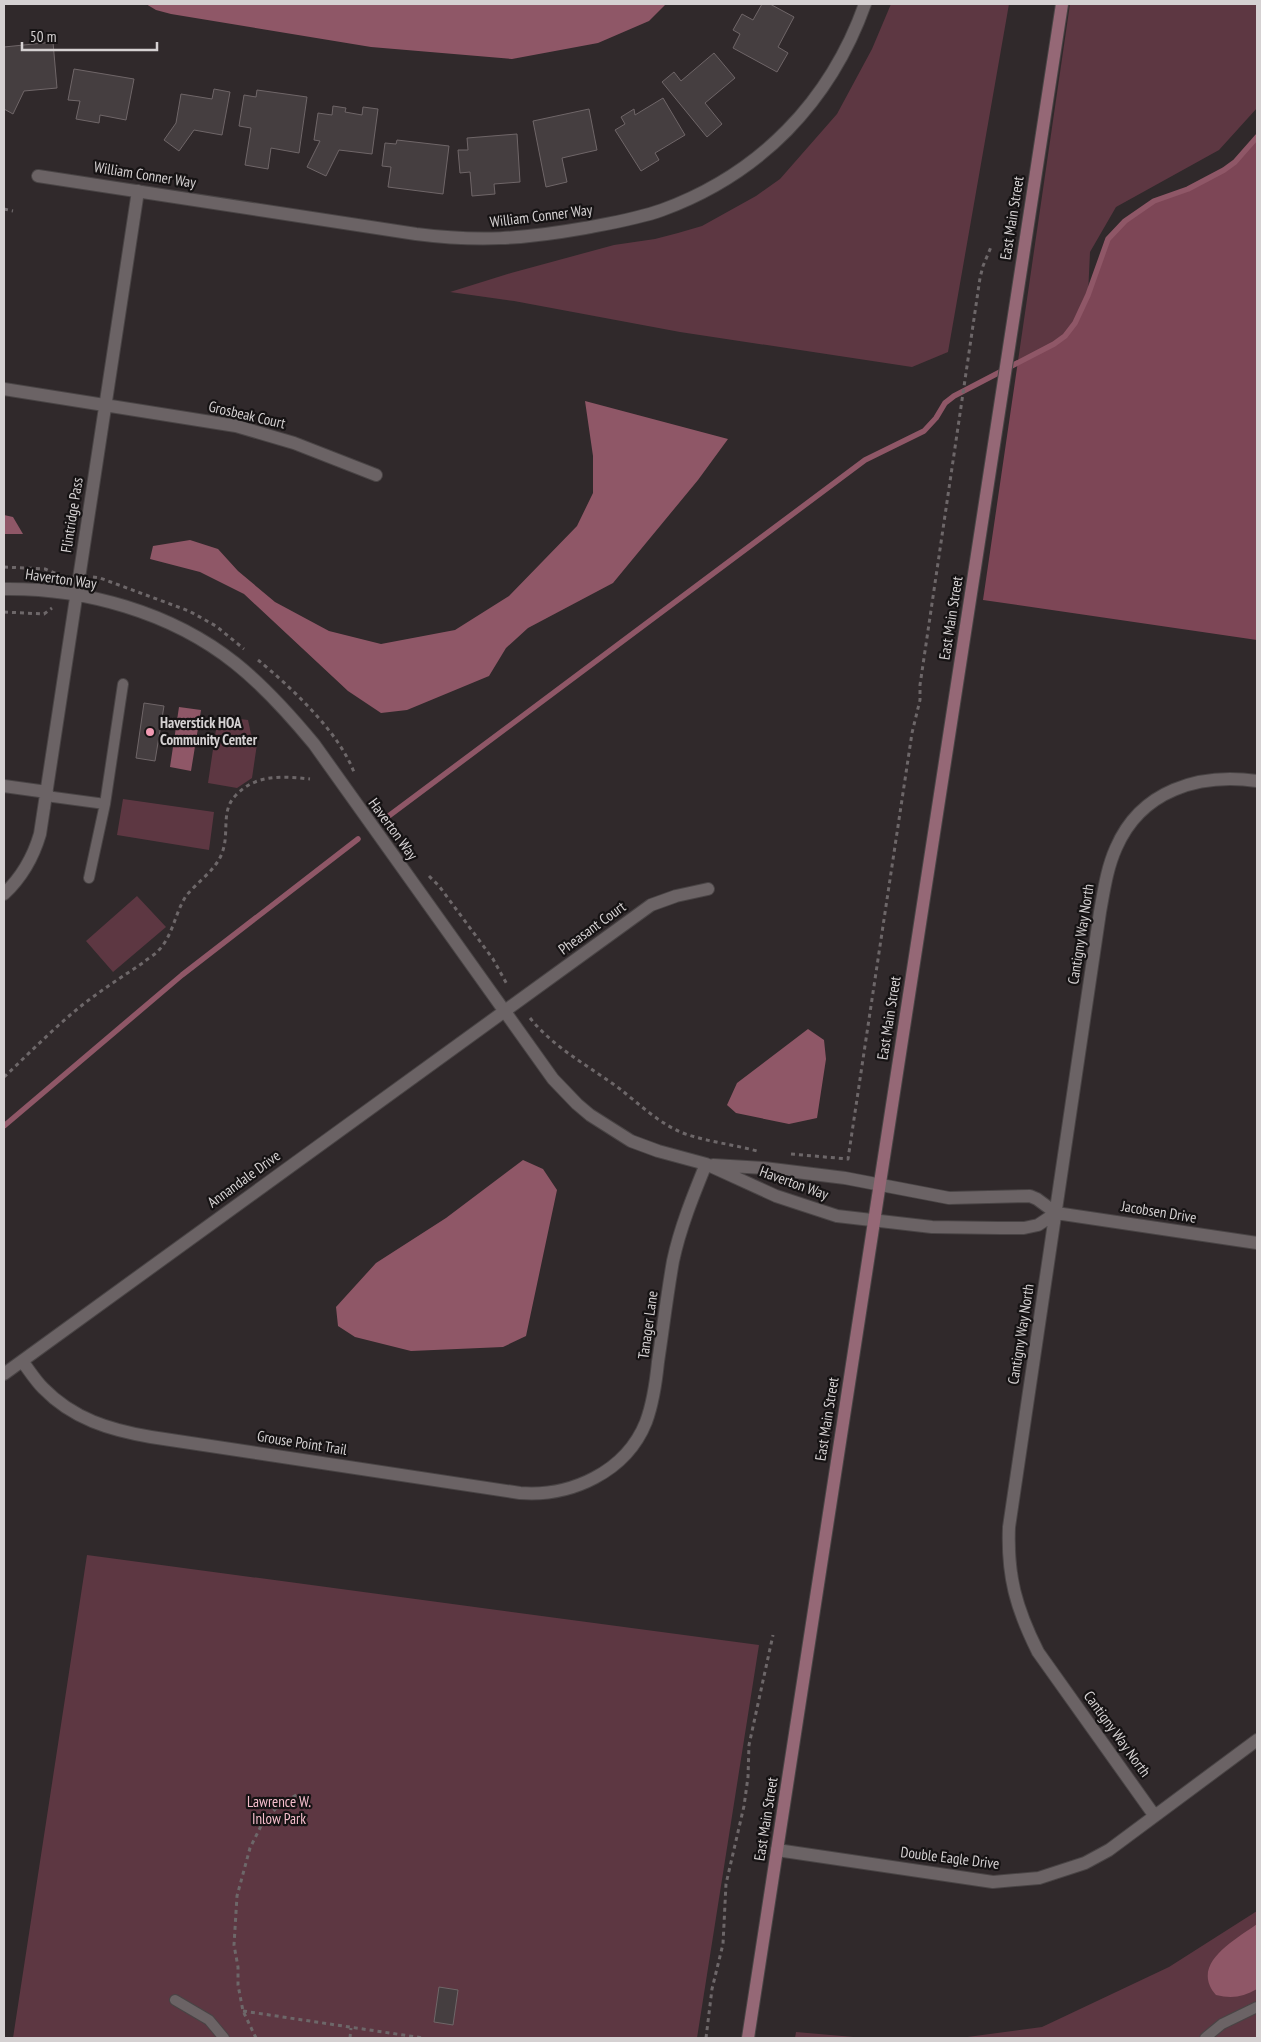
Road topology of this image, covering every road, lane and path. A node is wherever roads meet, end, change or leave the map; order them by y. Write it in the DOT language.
graph roads {
  1 [pos="865,4"];
  2 [pos="1062,4"];
  3 [pos="38,176"];
  4 [pos="138,191"];
  5 [pos="4,209"];
  6 [pos="13,211"];
  7 [pos="991,247"];
  8 [pos="4,389"];
  9 [pos="106,406"];
  10 [pos="376,475"];
  11 [pos="4,568"];
  12 [pos="58,575"];
  13 [pos="4,589"];
  14 [pos="76,596"];
  15 [pos="52,608"];
  16 [pos="4,612"];
  17 [pos="123,684"];
  18 [pos="310,780"];
  19 [pos="1257,781"];
  20 [pos="4,786"];
  21 [pos="46,794"];
  22 [pos="105,804"];
  23 [pos="89,878"];
  24 [pos="708,889"];
  25 [pos="4,894"];
  26 [pos="504,1011"];
  27 [pos="532,1020"];
  28 [pos="4,1077"];
  29 [pos="762,1152"];
  30 [pos="786,1154"];
  31 [pos="706,1164"];
  32 [pos="879,1185"];
  33 [pos="1056,1213"];
  34 [pos="874,1220"];
  35 [pos="1257,1243"];
  36 [pos="22,1361"];
  37 [pos="4,1374"];
  38 [pos="600,1476"];
  39 [pos="773,1635"];
  40 [pos="1257,1740"];
  41 [pos="298,1794"];
  42 [pos="1154,1815"];
  43 [pos="778,1850"];
  44 [pos="175,2000"];
  45 [pos="1257,2007"];
  46 [pos="243,2011"];
  47 [pos="351,2028"];
  48 [pos="224,2038"];
  49 [pos="256,2038"];
  50 [pos="350,2038"];
  51 [pos="423,2038"];
  52 [pos="706,2038"];
  53 [pos="748,2038"];
  54 [pos="1205,2038"];
  1 -- 4 [label="street, William Conner Way"];
  2 -- 32 [label="main road, East Main Street"];
  3 -- 4 [label="street, William Conner Way"];
  4 -- 9 [label="street, Flintridge Pass"];
  5 -- 6 [label="path"];
  7 -- 30 [label="path"];
  8 -- 9 [label="street, Grosbeak Court"];
  9 -- 10 [label="street, Grosbeak Court"];
  9 -- 14 [label="street, Flintridge Pass"];
  11 -- 12 [label="path"];
  13 -- 14 [label="street, Haverton Way"];
  14 -- 21 [label="street, Flintridge Pass"];
  14 -- 26 [label="street, Haverton Way"];
  15 -- 16 [label="path"];
  17 -- 22 [label="lane"];
  18 -- 28 [label="path"];
  19 -- 33 [label="street, Cantigny Way North"];
  20 -- 21 [label="street"];
  21 -- 22 [label="lane"];
  21 -- 25 [label="street, Flintridge Pass"];
  22 -- 23 [label="lane"];
  24 -- 26 [label="street, Pheasant Court"];
  26 -- 31 [label="street, Haverton Way"];
  26 -- 36 [label="street, Annandale Drive"];
  27 -- 29 [label="path"];
  31 -- 32 [label="street, Haverton Way"];
  31 -- 34 [label="street, Haverton Way"];
  31 -- 38 [label="street, Tanager Lane"];
  32 -- 33 [label="street, Jacobsen Drive"];
  32 -- 34 [label="main road, East Main Street"];
  33 -- 34 [label="street"];
  33 -- 35 [label="street, Jacobsen Drive"];
  33 -- 42 [label="street, Cantigny Way North"];
  34 -- 43 [label="main road, East Main Street"];
  36 -- 37 [label="street, Annandale Drive"];
  36 -- 38 [label="street, Grouse Point Trail"];
  39 -- 52 [label="path"];
  40 -- 42 [label="street, Double Eagle Drive"];
  41 -- 46 [label="path"];
  42 -- 43 [label="street, Double Eagle Drive"];
  43 -- 53 [label="main road, East Main Street"];
  44 -- 48 [label="lane"];
  45 -- 54 [label="lane"];
  46 -- 47 [label="path"];
  46 -- 49 [label="path"];
  47 -- 50 [label="path"];
  47 -- 51 [label="path"];
}
